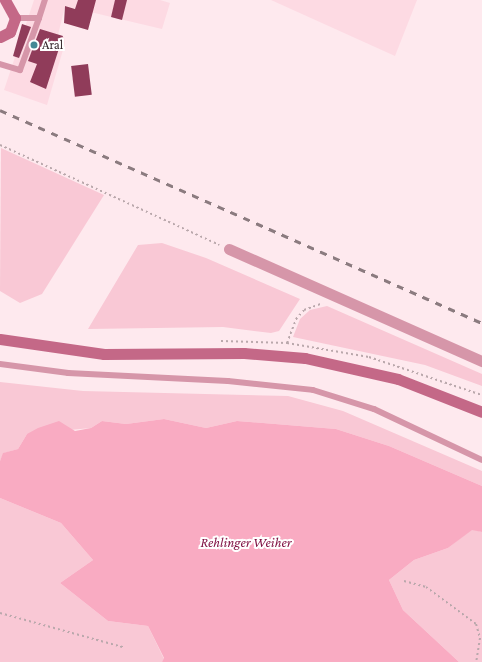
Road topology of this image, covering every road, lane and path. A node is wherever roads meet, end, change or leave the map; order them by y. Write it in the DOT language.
graph roads {
  1 [pos="5,0"];
  2 [pos="45,0"];
  3 [pos="15,18"];
  4 [pos="39,18"];
  5 [pos="0,37"];
  6 [pos="0,64"];
  7 [pos="0,145"];
  8 [pos="230,249"];
  9 [pos="341,298"];
  10 [pos="0,339"];
  11 [pos="287,343"];
  12 [pos="482,362"];
  13 [pos="0,364"];
  14 [pos="482,412"];
  15 [pos="482,460"];
  16 [pos="404,581"];
  17 [pos="0,613"];
  18 [pos="481,638"];
  19 [pos="123,647"];
  20 [pos="476,662"];
  1 -- 3 [label="main road"];
  2 -- 4 [label="lane"];
  3 -- 4 [label="lane"];
  3 -- 5 [label="main road"];
  4 -- 6 [label="lane"];
  7 -- 8 [label="path"];
  8 -- 9 [label="street"];
  9 -- 11 [label="path"];
  9 -- 12 [label="street"];
  10 -- 14 [label="main road"];
  13 -- 15 [label="lane"];
  16 -- 18 [label="path"];
  17 -- 19 [label="path"];
  18 -- 20 [label="path"];
}
